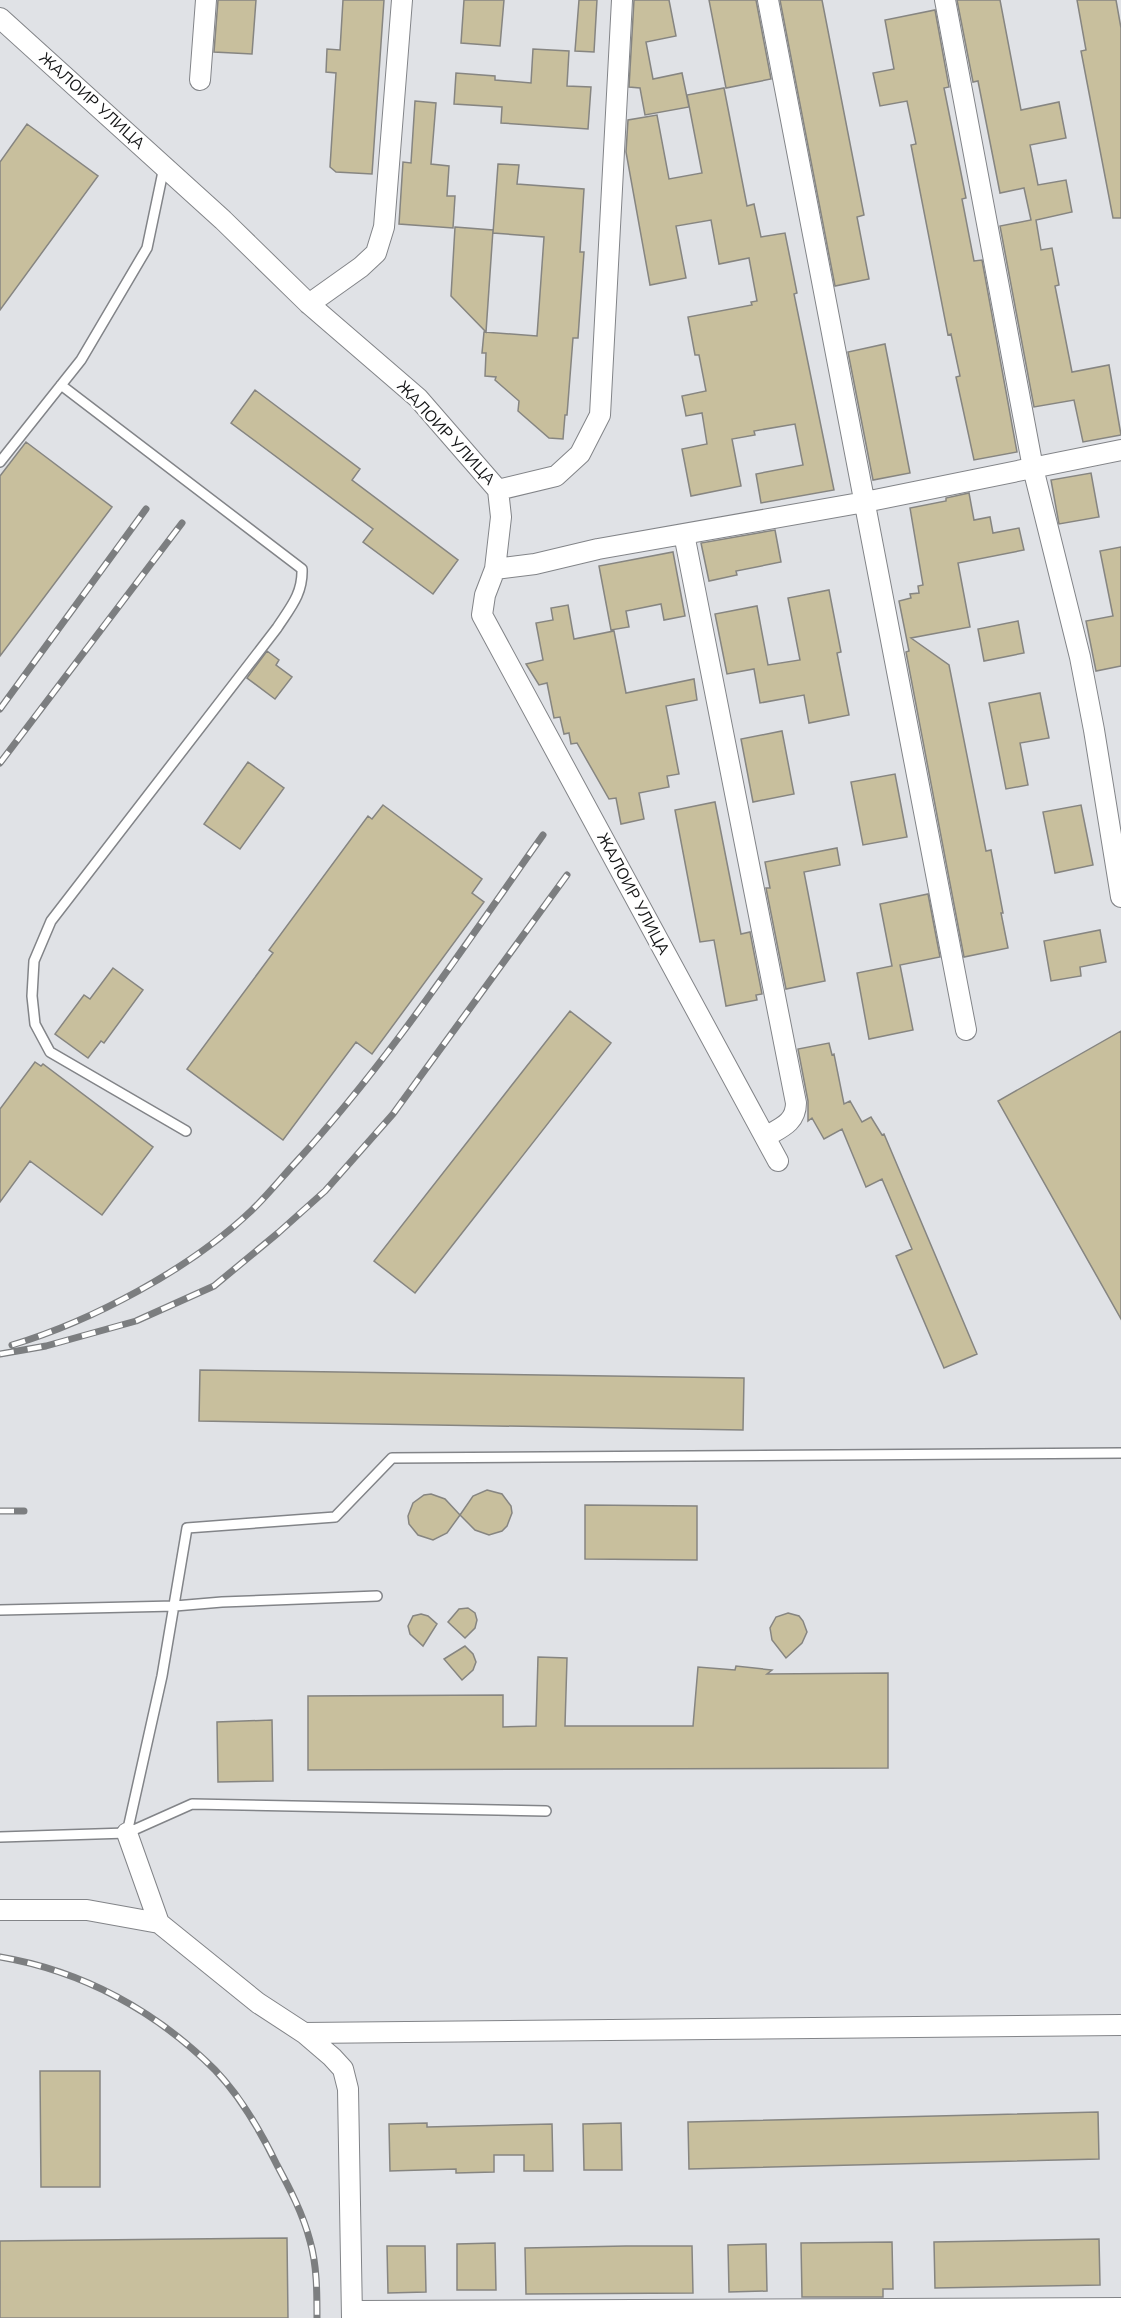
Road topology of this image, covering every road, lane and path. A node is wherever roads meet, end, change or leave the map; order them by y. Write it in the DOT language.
graph roads {
  1 [pos="206,0"];
  2 [pos="402,0"];
  3 [pos="622,0"];
  4 [pos="768,0"];
  5 [pos="945,0"];
  6 [pos="0,18"];
  7 [pos="200,80"];
  8 [pos="164,167"];
  9 [pos="309,304"];
  10 [pos="61,385"];
  11 [pos="1121,450"];
  12 [pos="0,462"];
  13 [pos="1033,468"];
  14 [pos="498,490"];
  15 [pos="865,502"];
  16 [pos="684,534"];
  17 [pos="495,569"];
  18 [pos="1121,897"];
  19 [pos="966,1030"];
  20 [pos="186,1131"];
  21 [pos="765,1137"];
  22 [pos="777,1161"];
  23 [pos="1121,1453"];
  24 [pos="376,1596"];
  25 [pos="175,1606"];
  26 [pos="0,1610"];
  27 [pos="546,1811"];
  28 [pos="127,1833"];
  29 [pos="0,1837"];
  30 [pos="0,1910"];
  31 [pos="159,1923"];
  32 [pos="1121,2025"];
  33 [pos="304,2033"];
  34 [pos="1121,2308"];
  35 [pos="352,2315"];
  1 -- 7 [label="street"];
  2 -- 9 [label="street"];
  3 -- 14 [label="street"];
  4 -- 15 [label="street"];
  5 -- 13 [label="street"];
  6 -- 8 [label="street, ЖАЛОИР УЛИЦА"];
  8 -- 9 [label="street, ЖАЛОИР УЛИЦА"];
  8 -- 10 [label="lane"];
  9 -- 14 [label="street, ЖАЛОИР УЛИЦА"];
  10 -- 12 [label="lane"];
  10 -- 20 [label="lane"];
  11 -- 13 [label="street"];
  13 -- 15 [label="street"];
  13 -- 18 [label="street"];
  14 -- 17 [label="street, ЖАЛОИР УЛИЦА"];
  15 -- 16 [label="street"];
  15 -- 19 [label="street"];
  16 -- 17 [label="street"];
  16 -- 21 [label="street"];
  17 -- 21 [label="street, ЖАЛОИР УЛИЦА"];
  21 -- 22 [label="street, ЖАЛОИР УЛИЦА"];
  23 -- 25 [label="lane"];
  24 -- 25 [label="lane"];
  25 -- 26 [label="lane"];
  25 -- 28 [label="lane"];
  27 -- 28 [label="lane"];
  28 -- 29 [label="lane"];
  28 -- 31 [label="street"];
  30 -- 31 [label="street"];
  31 -- 33 [label="street"];
  32 -- 33 [label="street"];
  33 -- 35 [label="street"];
  34 -- 35 [label="street"];
}
